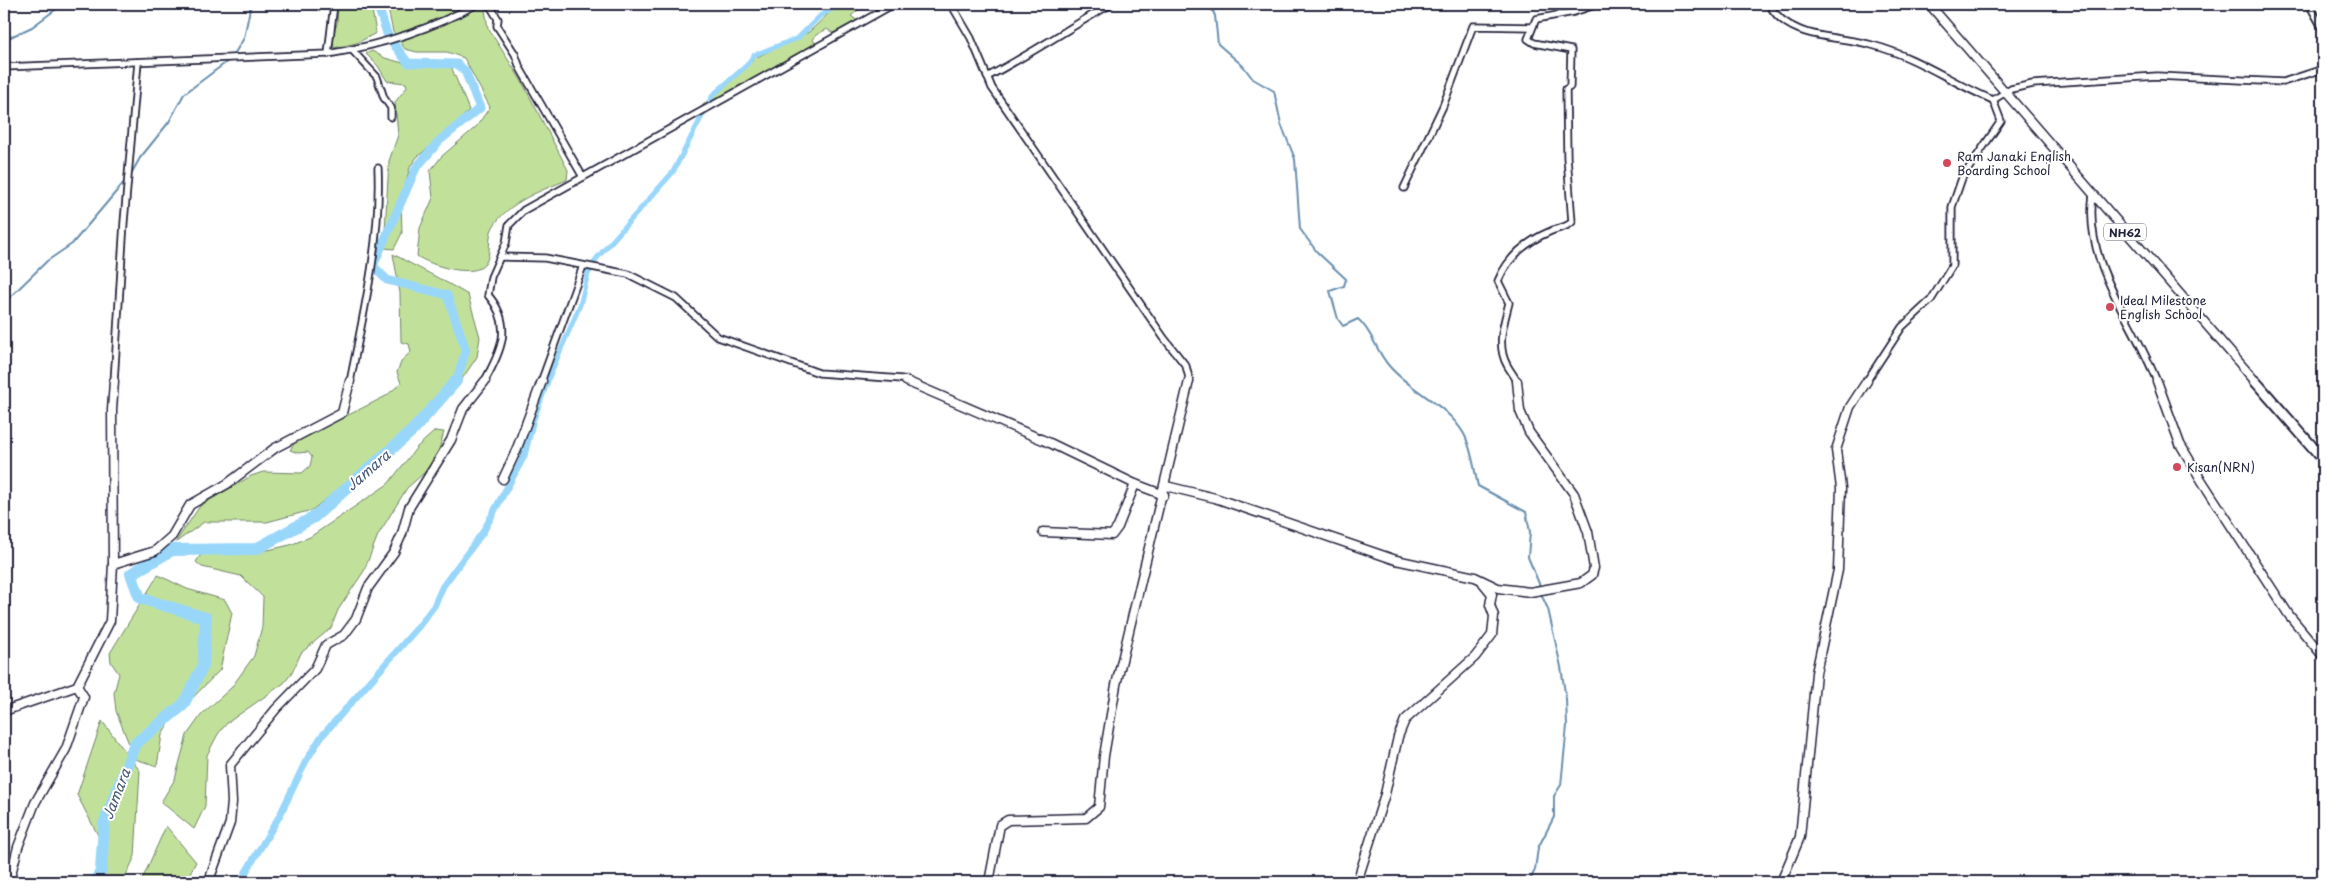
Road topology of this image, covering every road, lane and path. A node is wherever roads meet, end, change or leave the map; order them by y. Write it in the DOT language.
graph roads {
  1 [pos="334,4"];
  2 [pos="477,4"];
  3 [pos="489,4"];
  4 [pos="894,4"];
  5 [pos="951,4"];
  6 [pos="1111,4"];
  7 [pos="1598,4"];
  8 [pos="1769,4"];
  9 [pos="1929,4"];
  10 [pos="2309,4"];
  11 [pos="1532,27"];
  12 [pos="2323,29"];
  13 [pos="352,50"];
  14 [pos="328,54"];
  15 [pos="138,62"];
  16 [pos="4,67"];
  17 [pos="2323,69"];
  18 [pos="987,77"];
  19 [pos="2007,93"];
  20 [pos="1993,100"];
  21 [pos="392,117"];
  22 [pos="378,168"];
  23 [pos="583,177"];
  24 [pos="1404,188"];
  25 [pos="2093,194"];
  26 [pos="501,257"];
  27 [pos="583,266"];
  28 [pos="2323,459"];
  29 [pos="503,479"];
  30 [pos="1135,484"];
  31 [pos="1166,486"];
  32 [pos="1164,495"];
  33 [pos="1043,532"];
  34 [pos="113,564"];
  35 [pos="1475,577"];
  36 [pos="2323,656"];
  37 [pos="77,686"];
  38 [pos="4,711"];
  39 [pos="9,882"];
  40 [pos="212,882"];
  41 [pos="989,882"];
  42 [pos="1358,882"];
  43 [pos="1781,882"];
  1 -- 14 [label="street"];
  2 -- 13 [label="street"];
  3 -- 23 [label="street"];
  4 -- 23 [label="street"];
  5 -- 18 [label="street"];
  6 -- 18 [label="street"];
  7 -- 11 [label="street"];
  8 -- 20 [label="street"];
  9 -- 19 [label="main road, NH62"];
  10 -- 12 [label="street"];
  11 -- 24 [label="street"];
  11 -- 35 [label="street"];
  13 -- 14 [label="street"];
  13 -- 21 [label="street"];
  14 -- 15 [label="street"];
  15 -- 16 [label="street"];
  15 -- 34 [label="street"];
  17 -- 19 [label="street"];
  18 -- 31 [label="street"];
  19 -- 20 [label="street"];
  19 -- 25 [label="main road, NH62"];
  20 -- 43 [label="street"];
  22 -- 34 [label="street"];
  23 -- 26 [label="street"];
  25 -- 28 [label="main road, NH62"];
  25 -- 36 [label="street"];
  26 -- 27 [label="street"];
  26 -- 40 [label="street"];
  27 -- 29 [label="street"];
  27 -- 30 [label="street"];
  30 -- 32 [label="street"];
  30 -- 33 [label="street"];
  31 -- 32 [label="street"];
  31 -- 35 [label="street"];
  32 -- 41 [label="street"];
  34 -- 37 [label="street"];
  35 -- 42 [label="street"];
  37 -- 38 [label="street"];
  37 -- 39 [label="street"];
}
